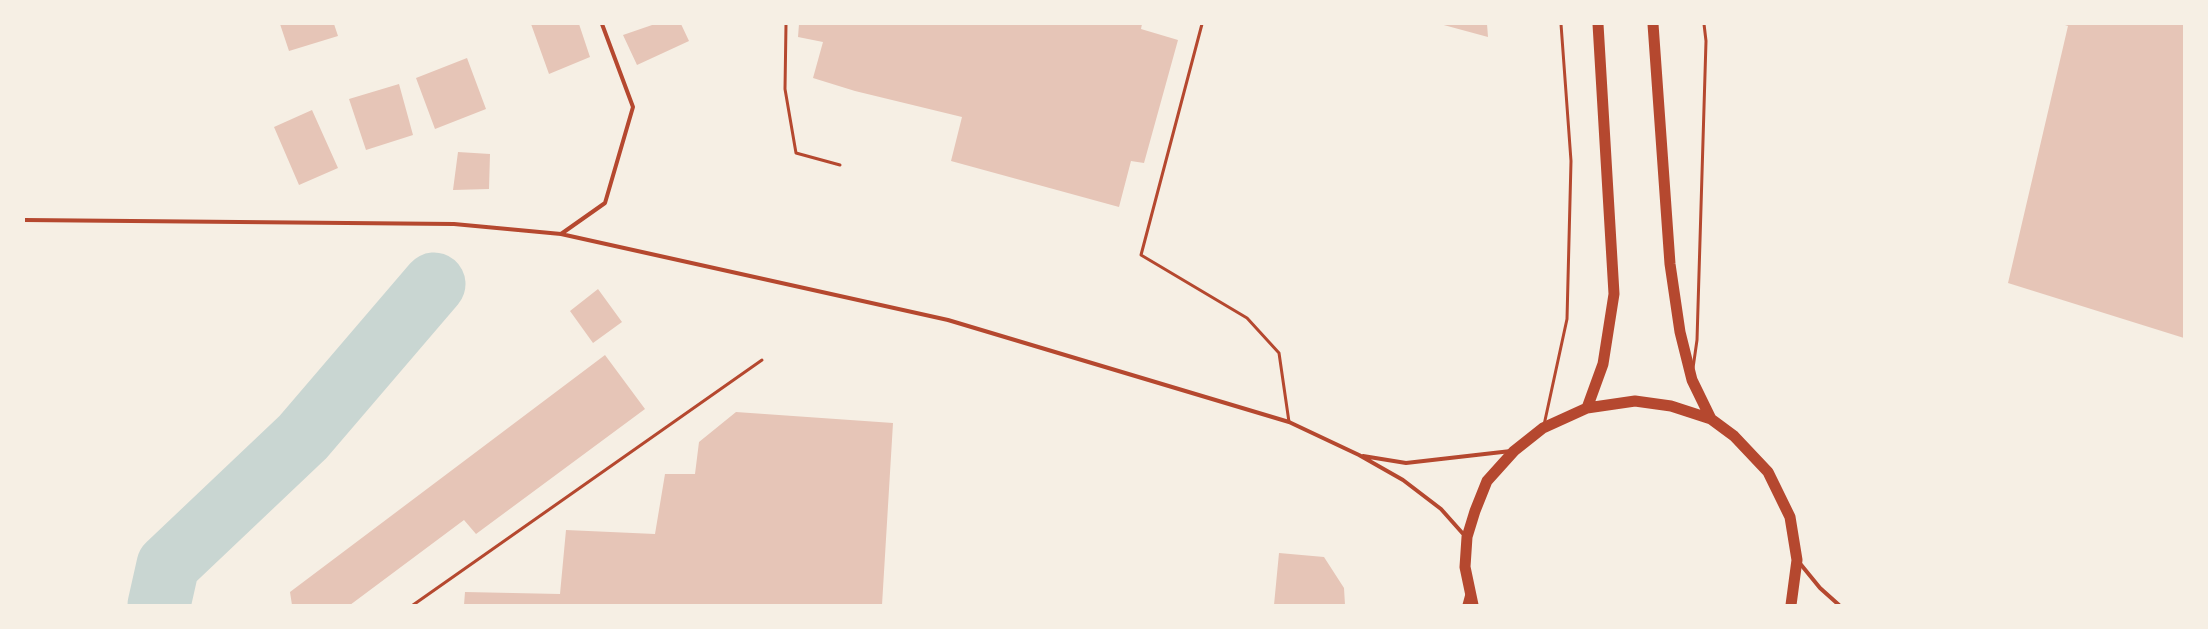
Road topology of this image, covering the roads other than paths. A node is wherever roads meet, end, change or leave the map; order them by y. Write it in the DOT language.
graph roads {
  1 [pos="602,24"];
  2 [pos="786,24"];
  3 [pos="1202,24"];
  4 [pos="1561,24"];
  5 [pos="1598,24"];
  6 [pos="1653,24"];
  7 [pos="1704,24"];
  8 [pos="840,165"];
  9 [pos="24,220"];
  10 [pos="561,234"];
  11 [pos="762,360"];
  12 [pos="1692,380"];
  13 [pos="1587,408"];
  14 [pos="1711,419"];
  15 [pos="1289,422"];
  16 [pos="1543,428"];
  17 [pos="1514,451"];
  18 [pos="1359,455"];
  19 [pos="1467,537"];
  20 [pos="1797,560"];
  21 [pos="1469,593"];
  22 [pos="413,605"];
  23 [pos="1466,605"];
  24 [pos="1473,605"];
  25 [pos="1791,605"];
  26 [pos="1839,605"];
  1 -- 10 [label="street"];
  2 -- 8 [label="lane"];
  3 -- 15 [label="lane"];
  4 -- 16 [label="lane"];
  5 -- 13 [label="highway"];
  6 -- 12 [label="highway"];
  7 -- 12 [label="lane"];
  9 -- 10 [label="street"];
  10 -- 15 [label="street"];
  11 -- 22 [label="lane"];
  12 -- 14 [label="highway"];
  13 -- 14 [label="highway"];
  13 -- 16 [label="highway"];
  14 -- 20 [label="highway"];
  15 -- 18 [label="street"];
  16 -- 17 [label="highway"];
  17 -- 18 [label="street"];
  17 -- 19 [label="highway"];
  18 -- 19 [label="street"];
  19 -- 21 [label="highway"];
  20 -- 25 [label="highway"];
  20 -- 26 [label="street"];
  21 -- 23 [label="street"];
  21 -- 24 [label="highway"];
}
